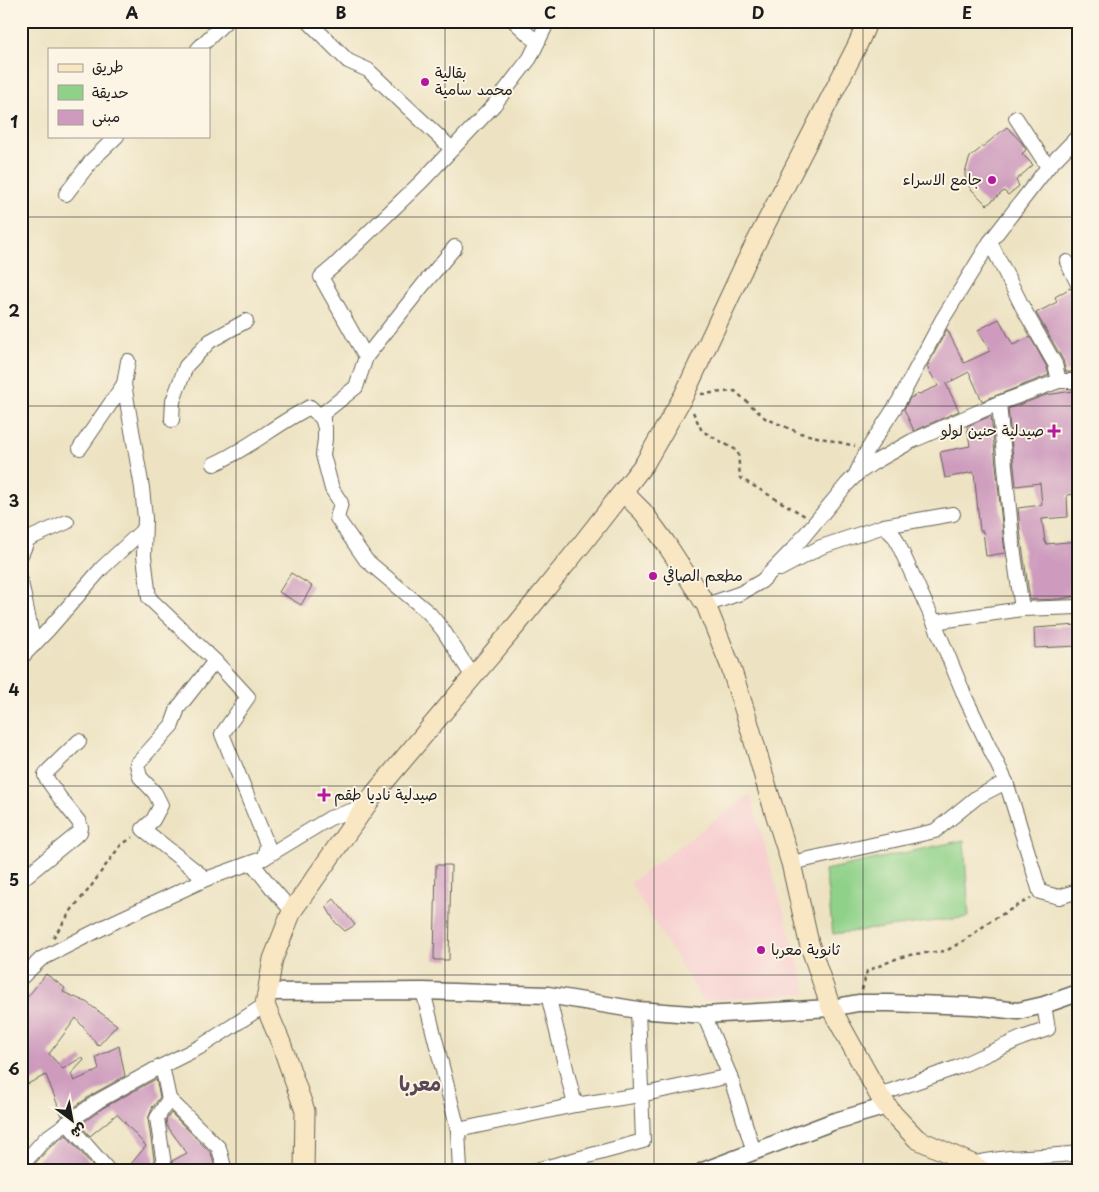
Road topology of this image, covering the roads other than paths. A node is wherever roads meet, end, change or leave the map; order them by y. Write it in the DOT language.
graph roads {
  1 [pos="226,21"];
  2 [pos="308,21"];
  3 [pos="514,21"];
  4 [pos="548,21"];
  5 [pos="865,24"];
  6 [pos="538,41"];
  7 [pos="199,48"];
  8 [pos="1016,118"];
  9 [pos="1078,136"];
  10 [pos="115,138"];
  11 [pos="452,149"];
  12 [pos="1048,167"];
  13 [pos="66,194"];
  14 [pos="990,242"];
  15 [pos="454,248"];
  16 [pos="1067,262"];
  17 [pos="1078,284"];
  18 [pos="246,321"];
  19 [pos="366,357"];
  20 [pos="128,361"];
  21 [pos="1060,381"];
  22 [pos="124,384"];
  23 [pos="1078,384"];
  24 [pos="999,403"];
  25 [pos="172,420"];
  26 [pos="323,420"];
  27 [pos="80,448"];
  28 [pos="214,464"];
  29 [pos="855,476"];
  30 [pos="623,492"];
  31 [pos="953,514"];
  32 [pos="67,522"];
  33 [pos="884,526"];
  34 [pos="144,529"];
  35 [pos="21,555"];
  36 [pos="769,574"];
  37 [pos="21,582"];
  38 [pos="706,605"];
  39 [pos="1078,607"];
  40 [pos="1022,609"];
  41 [pos="934,622"];
  42 [pos="34,645"];
  43 [pos="21,658"];
  44 [pos="215,661"];
  45 [pos="473,677"];
  46 [pos="79,741"];
  47 [pos="1006,782"];
  48 [pos="366,806"];
  49 [pos="258,860"];
  50 [pos="791,863"];
  51 [pos="206,879"];
  52 [pos="21,880"];
  53 [pos="1078,891"];
  54 [pos="292,911"];
  55 [pos="21,978"];
  56 [pos="423,991"];
  57 [pos="1078,993"];
  58 [pos="548,995"];
  59 [pos="266,999"];
  60 [pos="1044,1005"];
  61 [pos="831,1008"];
  62 [pos="638,1010"];
  63 [pos="704,1015"];
  64 [pos="162,1066"];
  65 [pos="730,1076"];
  66 [pos="640,1095"];
  67 [pos="169,1099"];
  68 [pos="883,1100"];
  69 [pos="575,1105"];
  70 [pos="67,1123"];
  71 [pos="458,1130"];
  72 [pos="754,1152"];
  73 [pos="1078,1153"];
  74 [pos="21,1166"];
  75 [pos="977,1167"];
  76 [pos="109,1171"];
  77 [pos="165,1171"];
  78 [pos="225,1171"];
  79 [pos="304,1171"];
  80 [pos="460,1171"];
  81 [pos="533,1171"];
  82 [pos="703,1171"];
  1 -- 7 [label="street"];
  2 -- 11 [label="street"];
  3 -- 6 [label="street"];
  4 -- 6 [label="street"];
  5 -- 30 [label="main road"];
  6 -- 11 [label="street"];
  8 -- 12 [label="street"];
  9 -- 12 [label="street"];
  10 -- 13 [label="street"];
  11 -- 19 [label="street"];
  12 -- 14 [label="street"];
  14 -- 21 [label="street"];
  14 -- 29 [label="street"];
  15 -- 19 [label="street"];
  16 -- 17 [label="street"];
  18 -- 25 [label="street"];
  19 -- 26 [label="street"];
  20 -- 22 [label="street"];
  21 -- 23 [label="street"];
  21 -- 24 [label="street"];
  22 -- 27 [label="street"];
  22 -- 34 [label="street"];
  24 -- 29 [label="street"];
  24 -- 40 [label="street"];
  26 -- 28 [label="street"];
  26 -- 45 [label="street"];
  29 -- 36 [label="street"];
  30 -- 38 [label="main road"];
  30 -- 45 [label="main road"];
  31 -- 33 [label="street"];
  32 -- 35 [label="street"];
  33 -- 36 [label="street"];
  33 -- 41 [label="street"];
  34 -- 42 [label="street"];
  34 -- 44 [label="street"];
  36 -- 38 [label="street"];
  37 -- 42 [label="street"];
  38 -- 50 [label="main road"];
  39 -- 40 [label="street"];
  40 -- 41 [label="street"];
  41 -- 47 [label="street"];
  42 -- 43 [label="street"];
  44 -- 49 [label="street"];
  44 -- 51 [label="street"];
  45 -- 48 [label="main road"];
  46 -- 52 [label="street"];
  47 -- 50 [label="street"];
  47 -- 53 [label="street"];
  48 -- 49 [label="street"];
  48 -- 54 [label="main road"];
  49 -- 51 [label="street"];
  49 -- 54 [label="street"];
  50 -- 61 [label="main road"];
  51 -- 55 [label="street"];
  54 -- 59 [label="main road"];
  56 -- 58 [label="street"];
  56 -- 59 [label="street"];
  56 -- 71 [label="street"];
  57 -- 60 [label="street"];
  58 -- 62 [label="street"];
  58 -- 69 [label="street"];
  59 -- 64 [label="street"];
  59 -- 79 [label="main road"];
  60 -- 61 [label="street"];
  60 -- 68 [label="street"];
  61 -- 63 [label="street"];
  61 -- 68 [label="main road"];
  62 -- 63 [label="street"];
  62 -- 66 [label="street"];
  63 -- 65 [label="street"];
  64 -- 67 [label="street"];
  64 -- 70 [label="street"];
  65 -- 66 [label="street"];
  65 -- 72 [label="street"];
  66 -- 69 [label="street"];
  66 -- 81 [label="street"];
  67 -- 77 [label="street"];
  67 -- 78 [label="street"];
  68 -- 72 [label="street"];
  68 -- 75 [label="main road"];
  69 -- 71 [label="street"];
  70 -- 74 [label="street"];
  70 -- 76 [label="street"];
  71 -- 80 [label="street"];
  72 -- 82 [label="street"];
  73 -- 75 [label="street"];
}
